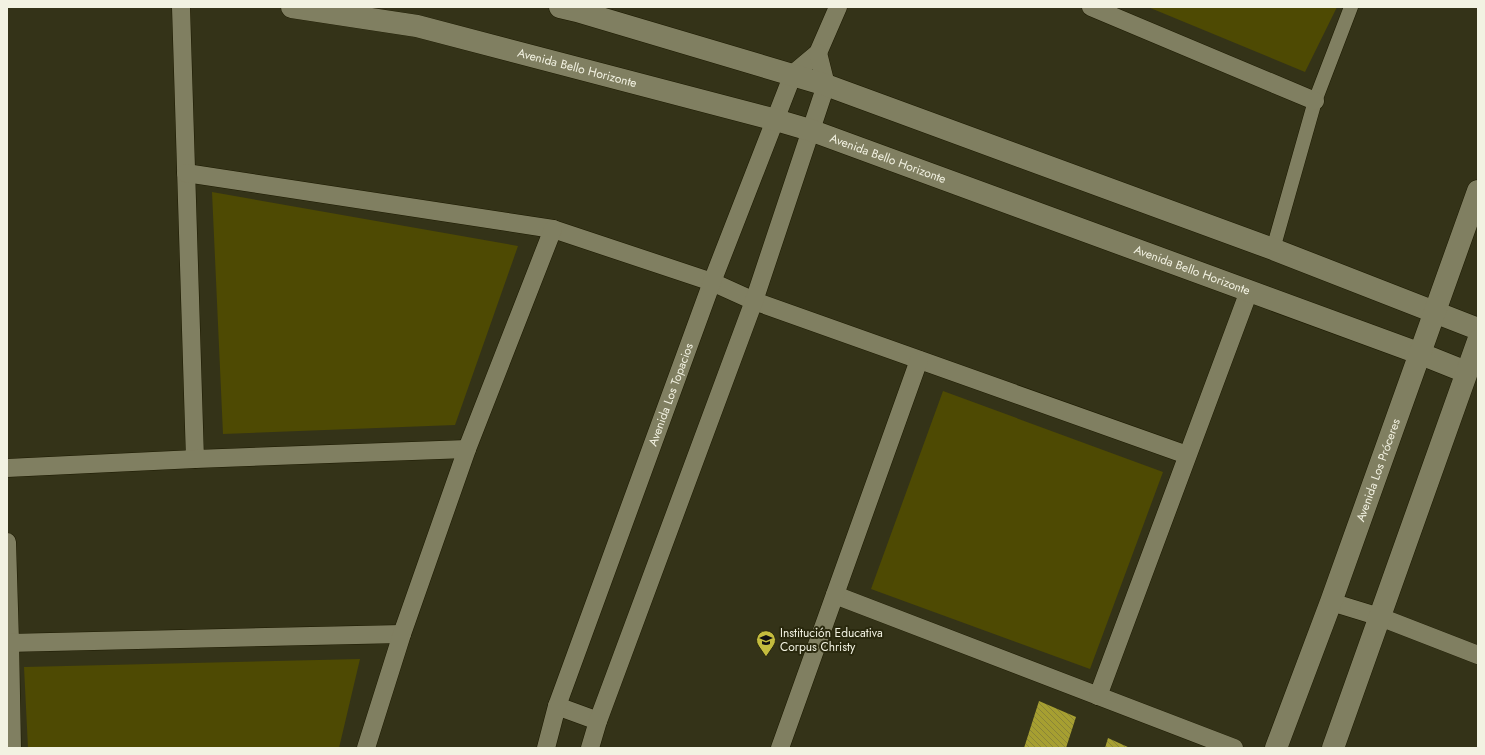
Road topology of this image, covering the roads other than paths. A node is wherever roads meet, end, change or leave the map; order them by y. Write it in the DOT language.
graph roads {
  1 [pos="181,7"];
  2 [pos="292,7"];
  3 [pos="560,7"];
  4 [pos="838,7"];
  5 [pos="1091,7"];
  6 [pos="1351,7"];
  7 [pos="818,53"];
  8 [pos="794,74"];
  9 [pos="826,85"];
  10 [pos="1315,101"];
  11 [pos="776,120"];
  12 [pos="810,130"];
  13 [pos="186,173"];
  14 [pos="1478,191"];
  15 [pos="553,229"];
  16 [pos="1273,248"];
  17 [pos="712,282"];
  18 [pos="1249,291"];
  19 [pos="754,301"];
  20 [pos="1436,312"];
  21 [pos="1478,329"];
  22 [pos="1478,341"];
  23 [pos="1421,354"];
  24 [pos="920,360"];
  25 [pos="1466,372"];
  26 [pos="467,449"];
  27 [pos="1187,456"];
  28 [pos="195,459"];
  29 [pos="7,468"];
  30 [pos="7,542"];
  31 [pos="835,595"];
  32 [pos="1331,602"];
  33 [pos="1380,617"];
  34 [pos="402,634"];
  35 [pos="9,642"];
  36 [pos="1478,655"];
  37 [pos="1098,696"];
  38 [pos="556,706"];
  39 [pos="598,721"];
  40 [pos="12,748"];
  41 [pos="366,748"];
  42 [pos="546,748"];
  43 [pos="590,748"];
  44 [pos="780,748"];
  45 [pos="1234,748"];
  46 [pos="1276,748"];
  47 [pos="1332,748"];
  1 -- 13 [label="street"];
  2 -- 11 [label="street, Avenida Bello Horizonte"];
  3 -- 8 [label="street"];
  4 -- 7 [label="street, Avenida Los Topacios"];
  5 -- 10 [label="street"];
  6 -- 10 [label="street"];
  7 -- 8 [label="street, Avenida Los Topacios"];
  7 -- 9 [label="street"];
  8 -- 9 [label="street"];
  8 -- 11 [label="street, Avenida Los Topacios"];
  9 -- 12 [label="street"];
  9 -- 16 [label="street"];
  10 -- 16 [label="street"];
  11 -- 12 [label="street, Avenida Bello Horizonte"];
  11 -- 17 [label="street, Avenida Los Topacios"];
  12 -- 18 [label="street, Avenida Bello Horizonte"];
  12 -- 19 [label="street"];
  13 -- 15 [label="street"];
  13 -- 28 [label="street"];
  14 -- 20 [label="street, Avenida Los Próceres"];
  15 -- 17 [label="street"];
  15 -- 26 [label="street"];
  16 -- 20 [label="street"];
  17 -- 19 [label="street"];
  17 -- 38 [label="street, Avenida Los Topacios"];
  18 -- 23 [label="street, Avenida Bello Horizonte"];
  18 -- 27 [label="street"];
  19 -- 24 [label="street"];
  19 -- 39 [label="street"];
  20 -- 21 [label="street"];
  20 -- 23 [label="street, Avenida Los Próceres"];
  22 -- 25 [label="street"];
  23 -- 25 [label="street, Avenida Bello Horizonte"];
  23 -- 32 [label="street, Avenida Los Próceres"];
  24 -- 27 [label="street"];
  24 -- 31 [label="street"];
  25 -- 33 [label="street"];
  26 -- 28 [label="street"];
  26 -- 34 [label="street"];
  27 -- 37 [label="street"];
  28 -- 29 [label="street"];
  30 -- 35 [label="street"];
  31 -- 37 [label="street"];
  31 -- 44 [label="street"];
  32 -- 33 [label="street"];
  32 -- 46 [label="street, Avenida Los Próceres"];
  33 -- 36 [label="street"];
  33 -- 47 [label="street"];
  34 -- 35 [label="street"];
  34 -- 41 [label="street"];
  35 -- 40 [label="street"];
  37 -- 45 [label="street"];
  38 -- 39 [label="street"];
  38 -- 42 [label="street, Avenida Los Topacios"];
  39 -- 43 [label="street"];
}
